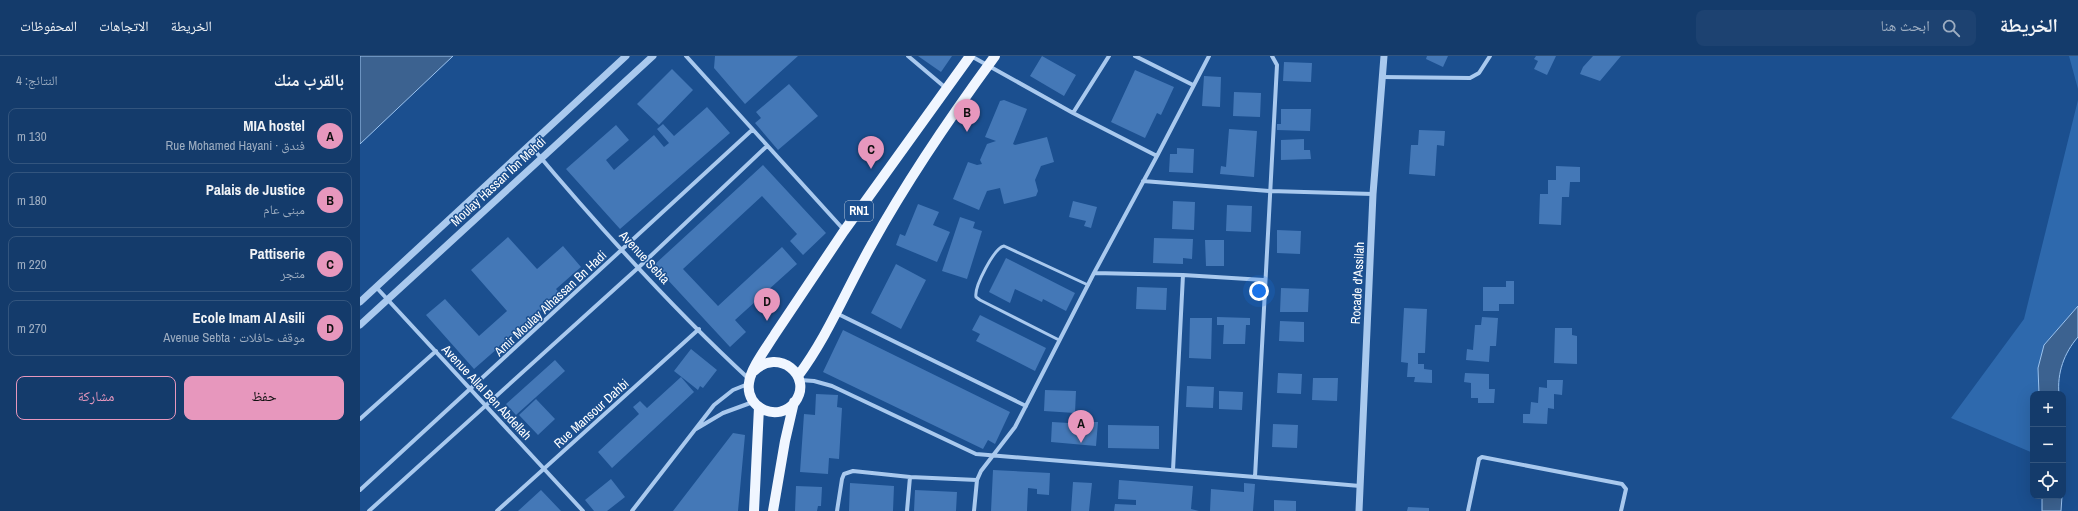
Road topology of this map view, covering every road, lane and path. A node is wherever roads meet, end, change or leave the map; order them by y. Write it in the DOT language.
graph roads {
  1 [pos="626,56"];
  2 [pos="653,56"];
  3 [pos="686,56"];
  4 [pos="908,56"];
  5 [pos="971,56"];
  6 [pos="995,56"];
  7 [pos="1109,56"];
  8 [pos="1134,56"];
  9 [pos="1209,56"];
  10 [pos="1272,56"];
  11 [pos="1384,56"];
  12 [pos="1490,56"];
  13 [pos="987,67"];
  14 [pos="1382,77"];
  15 [pos="1193,85"];
  16 [pos="947,89"];
  17 [pos="1073,113"];
  18 [pos="752,130"];
  19 [pos="530,145"];
  20 [pos="767,146"];
  21 [pos="1157,156"];
  22 [pos="541,158"];
  23 [pos="1143,181"];
  24 [pos="1270,191"];
  25 [pos="1373,194"];
  26 [pos="844,231"];
  27 [pos="623,249"];
  28 [pos="639,267"];
  29 [pos="1094,273"];
  30 [pos="1183,275"];
  31 [pos="1264,280"];
  32 [pos="1088,284"];
  33 [pos="376,287"];
  34 [pos="388,299"];
  35 [pos="360,302"];
  36 [pos="836,313"];
  37 [pos="360,325"];
  38 [pos="699,329"];
  39 [pos="1059,340"];
  40 [pos="436,351"];
  41 [pos="750,378"];
  42 [pos="798,378"];
  43 [pos="471,389"];
  44 [pos="794,402"];
  45 [pos="756,405"];
  46 [pos="486,406"];
  47 [pos="1026,406"];
  48 [pos="360,419"];
  49 [pos="694,430"];
  50 [pos="990,457"];
  51 [pos="545,468"];
  52 [pos="1174,470"];
  53 [pos="910,477"];
  54 [pos="1255,477"];
  55 [pos="977,480"];
  56 [pos="1360,486"];
  57 [pos="361,487"];
  58 [pos="369,511"];
  59 [pos="497,511"];
  60 [pos="583,511"];
  61 [pos="632,511"];
  62 [pos="754,511"];
  63 [pos="773,511"];
  64 [pos="838,511"];
  65 [pos="907,511"];
  66 [pos="974,511"];
  67 [pos="1359,511"];
  68 [pos="1468,511"];
  69 [pos="1621,511"];
  1 -- 19 [label="street, Moulay Hassan Ibn Mehdi"];
  2 -- 22 [label="street, Moulay Hassan Ibn Mehdi"];
  3 -- 18 [label="street"];
  4 -- 16 [label="street"];
  5 -- 13 [label="street"];
  5 -- 16 [label="main road, RN1"];
  6 -- 13 [label="main road, RN1"];
  7 -- 17 [label="street"];
  8 -- 15 [label="street"];
  9 -- 15 [label="street"];
  10 -- 24 [label="street"];
  11 -- 14 [label="street, Rocade d'Assilah"];
  12 -- 14 [label="street"];
  13 -- 17 [label="street"];
  13 -- 36 [label="main road, RN1"];
  14 -- 25 [label="street, Rocade d'Assilah"];
  15 -- 21 [label="street"];
  16 -- 26 [label="main road, RN1"];
  17 -- 21 [label="street"];
  18 -- 20 [label="street"];
  18 -- 27 [label="street, Amir Moulay Alhassan Bn Hadi"];
  19 -- 22 [label="street, Avenue Sebta"];
  19 -- 33 [label="street, Moulay Hassan Ibn Mehdi"];
  20 -- 26 [label="street"];
  20 -- 28 [label="street"];
  21 -- 23 [label="street"];
  22 -- 27 [label="street, Avenue Sebta"];
  22 -- 34 [label="street, Moulay Hassan Ibn Mehdi"];
  23 -- 24 [label="street"];
  23 -- 29 [label="street"];
  24 -- 25 [label="street"];
  24 -- 31 [label="street"];
  25 -- 56 [label="street, Rocade d'Assilah"];
  26 -- 41 [label="main road, RN1"];
  27 -- 28 [label="street, Avenue Sebta"];
  27 -- 43 [label="street, Amir Moulay Alhassan Bn Hadi"];
  28 -- 38 [label="street, Avenue Sebta"];
  28 -- 46 [label="street"];
  29 -- 30 [label="street"];
  29 -- 32 [label="street"];
  30 -- 31 [label="street"];
  30 -- 52 [label="street"];
  31 -- 54 [label="street"];
  32 -- 39 [label="street"];
  32 -- 39 [label="lane"];
  33 -- 34 [label="street, Avenue Allal Ben Abdellah"];
  33 -- 35 [label="street, Moulay Hassan Ibn Mehdi"];
  34 -- 37 [label="street, Moulay Hassan Ibn Mehdi"];
  34 -- 40 [label="street, Avenue Allal Ben Abdellah"];
  36 -- 42 [label="main road, RN1"];
  36 -- 47 [label="street"];
  38 -- 41 [label="street, Avenue Sebta"];
  38 -- 51 [label="street, Rue Mansour Dahbi"];
  39 -- 47 [label="street"];
  40 -- 43 [label="street, Avenue Allal Ben Abdellah"];
  40 -- 48 [label="street"];
  41 -- 42 [label="main road"];
  41 -- 45 [label="main road"];
  41 -- 49 [label="street"];
  42 -- 44 [label="main road, RN1"];
  42 -- 50 [label="street"];
  43 -- 46 [label="street, Avenue Allal Ben Abdellah"];
  43 -- 57 [label="street, Amir Moulay Alhassan Bn Hadi"];
  44 -- 45 [label="main road"];
  44 -- 63 [label="main road, RN1"];
  45 -- 49 [label="street"];
  45 -- 62 [label="main road"];
  46 -- 51 [label="street, Avenue Allal Ben Abdellah"];
  46 -- 58 [label="street"];
  47 -- 50 [label="street"];
  49 -- 61 [label="street"];
  50 -- 52 [label="street"];
  50 -- 55 [label="street"];
  51 -- 59 [label="street, Rue Mansour Dahbi"];
  51 -- 60 [label="street, Avenue Allal Ben Abdellah"];
  52 -- 54 [label="street"];
  53 -- 55 [label="street"];
  53 -- 64 [label="street"];
  53 -- 65 [label="street"];
  54 -- 56 [label="street"];
  55 -- 66 [label="street"];
  56 -- 67 [label="street, Rocade d'Assilah"];
  68 -- 69 [label="street"];
}
